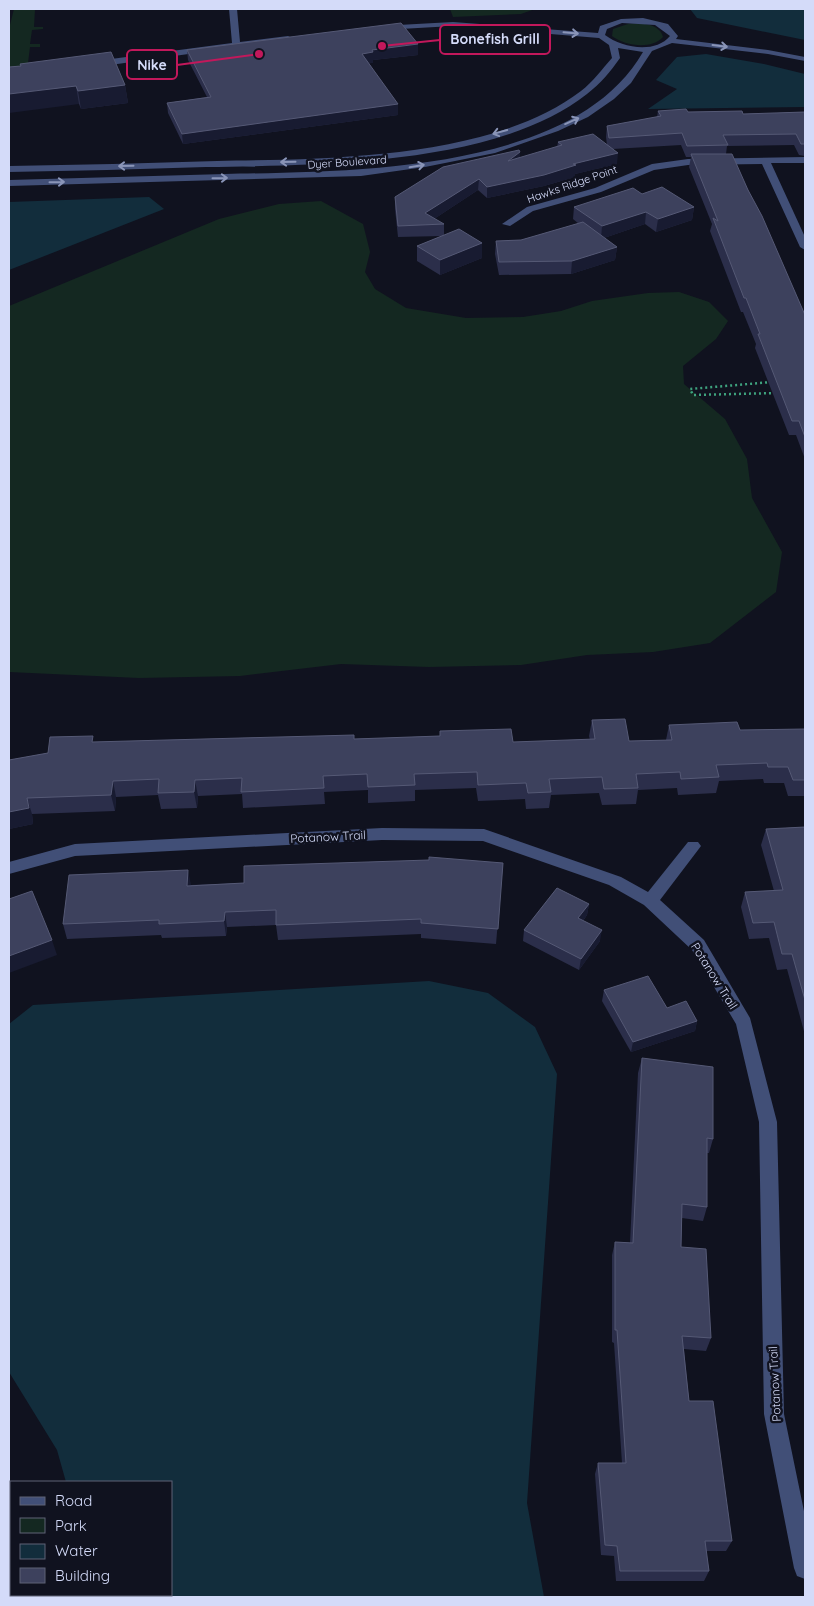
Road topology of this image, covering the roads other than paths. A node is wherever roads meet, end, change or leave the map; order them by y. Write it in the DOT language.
graph roads {
  1 [pos="233,9"];
  2 [pos="624,9"];
  3 [pos="654,10"];
  4 [pos="621,21"];
  5 [pos="656,23"];
  6 [pos="371,30"];
  7 [pos="672,31"];
  8 [pos="602,32"];
  9 [pos="682,32"];
  10 [pos="296,38"];
  11 [pos="730,38"];
  12 [pos="672,41"];
  13 [pos="236,44"];
  14 [pos="613,44"];
  15 [pos="649,49"];
  16 [pos="805,50"];
  17 [pos="805,59"];
  18 [pos="84,65"];
  19 [pos="805,160"];
  20 [pos="765,161"];
  21 [pos="9,169"];
  22 [pos="9,183"];
  23 [pos="507,224"];
  24 [pos="805,247"];
  25 [pos="693,846"];
  26 [pos="9,868"];
  27 [pos="650,901"];
  28 [pos="805,1568"];
  1 -- 13 [label="street"];
  2 -- 4 [label="street"];
  3 -- 5 [label="street"];
  4 -- 5 [label="street"];
  4 -- 8 [label="street"];
  5 -- 7 [label="street"];
  6 -- 8 [label="street"];
  7 -- 9 [label="street"];
  7 -- 12 [label="street"];
  8 -- 14 [label="street"];
  10 -- 13 [label="street"];
  11 -- 16 [label="street"];
  12 -- 15 [label="street"];
  12 -- 17 [label="street, one-way"];
  13 -- 18 [label="street"];
  14 -- 15 [label="street"];
  14 -- 21 [label="street, Dyer Boulevard, one-way"];
  22 -- 15 [label="street, Dyer Boulevard, one-way"];
  19 -- 20 [label="street, Hawks Ridge Point"];
  20 -- 23 [label="street, Hawks Ridge Point"];
  20 -- 24 [label="street"];
  25 -- 27 [label="street"];
  26 -- 27 [label="street, Potanow Trail"];
  27 -- 28 [label="street, Potanow Trail"];
}
